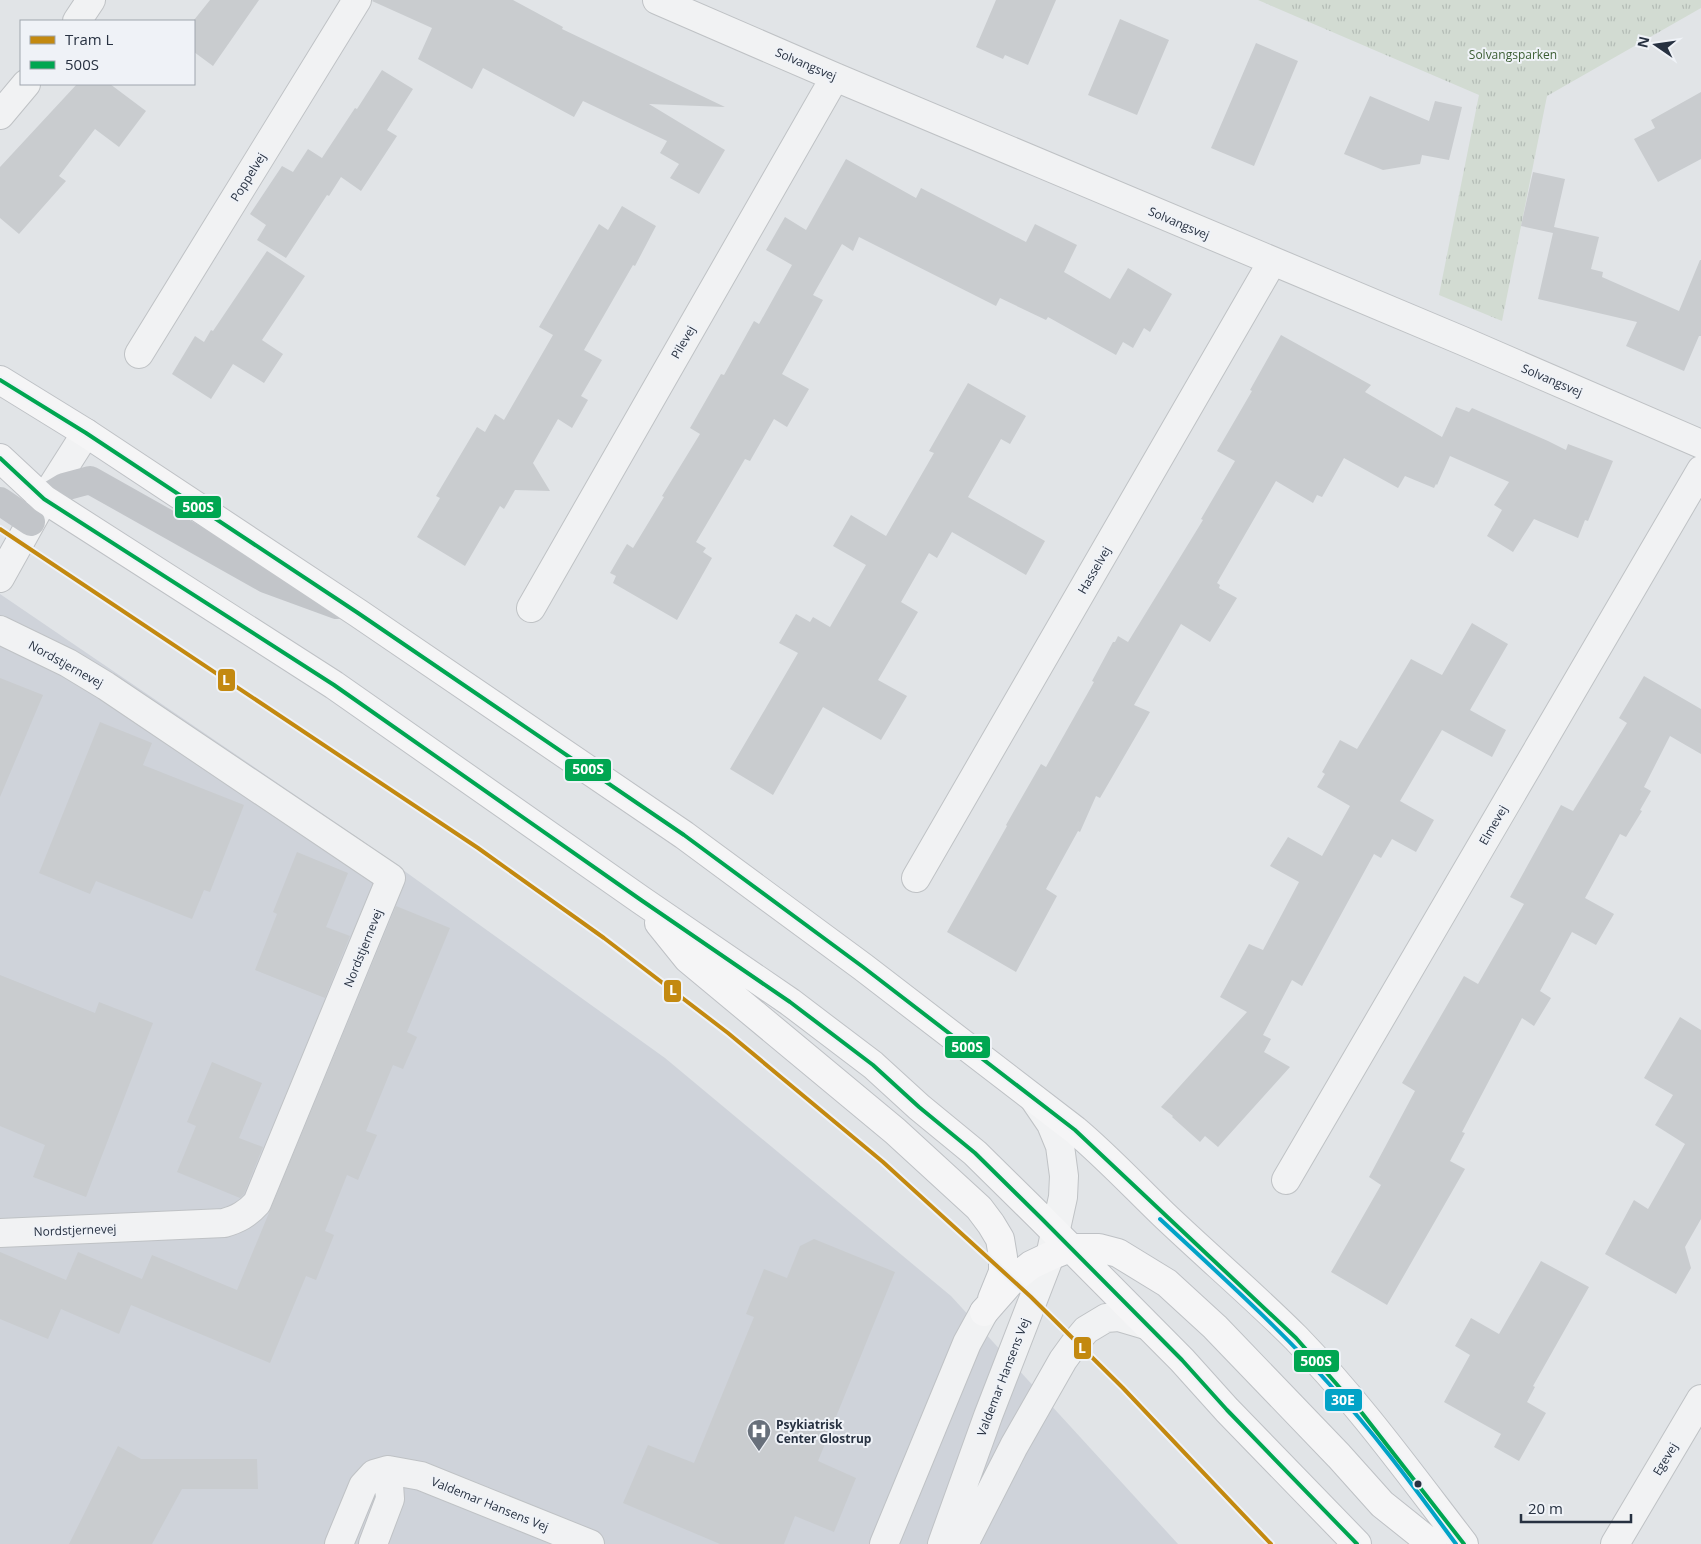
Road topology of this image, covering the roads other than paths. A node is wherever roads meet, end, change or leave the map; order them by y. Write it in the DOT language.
graph roads {
  1 [pos="91,0"];
  2 [pos="357,0"];
  3 [pos="657,0"];
  4 [pos="78,20"];
  5 [pos="835,77"];
  6 [pos="25,85"];
  7 [pos="0,115"];
  8 [pos="1272,262"];
  9 [pos="139,354"];
  10 [pos="0,380"];
  11 [pos="86,432"];
  12 [pos="1701,444"];
  13 [pos="0,458"];
  14 [pos="1701,470"];
  15 [pos="44,499"];
  16 [pos="0,501"];
  17 [pos="31,522"];
  18 [pos="0,578"];
  19 [pos="531,608"];
  20 [pos="358,613"];
  21 [pos="0,630"];
  22 [pos="916,878"];
  23 [pos="641,900"];
  24 [pos="1032,1097"];
  25 [pos="1286,1180"];
  26 [pos="0,1233"];
  27 [pos="1058,1246"];
  28 [pos="984,1312"];
  29 [pos="1146,1325"];
  30 [pos="1701,1399"];
  31 [pos="388,1470"];
  32 [pos="339,1544"];
  33 [pos="373,1544"];
  34 [pos="590,1544"];
  35 [pos="884,1544"];
  36 [pos="942,1544"];
  37 [pos="964,1544"];
  38 [pos="1357,1544"];
  39 [pos="1432,1544"];
  40 [pos="1464,1544"];
  41 [pos="1615,1544"];
  1 -- 4 [label="street"];
  2 -- 9 [label="street, Poppelvej"];
  3 -- 5 [label="street, Solvangsvej"];
  5 -- 8 [label="street, Solvangsvej"];
  5 -- 19 [label="street, Pilevej"];
  6 -- 7 [label="street"];
  8 -- 12 [label="street, Solvangsvej"];
  8 -- 22 [label="street, Hasselvej"];
  10 -- 11 [label="main road"];
  11 -- 15 [label="street"];
  11 -- 20 [label="main road"];
  13 -- 15 [label="main road"];
  14 -- 25 [label="street, Elmevej"];
  15 -- 17 [label="street"];
  15 -- 20 [label="main road"];
  15 -- 23 [label="main road"];
  16 -- 17 [label="main road"];
  17 -- 18 [label="street"];
  20 -- 24 [label="main road"];
  21 -- 26 [label="street, Nordstjernevej"];
  23 -- 27 [label="main road"];
  23 -- 28 [label="main road"];
  24 -- 27 [label="street, Valdemar Hansens Vej"];
  24 -- 40 [label="main road"];
  27 -- 28 [label="main road"];
  27 -- 29 [label="main road"];
  27 -- 36 [label="street, Valdemar Hansens Vej"];
  27 -- 39 [label="main road"];
  28 -- 35 [label="street"];
  29 -- 37 [label="street"];
  29 -- 38 [label="main road"];
  30 -- 41 [label="street, Egevej"];
  31 -- 32 [label="street"];
  31 -- 33 [label="street"];
  31 -- 34 [label="street, Valdemar Hansens Vej"];
}
